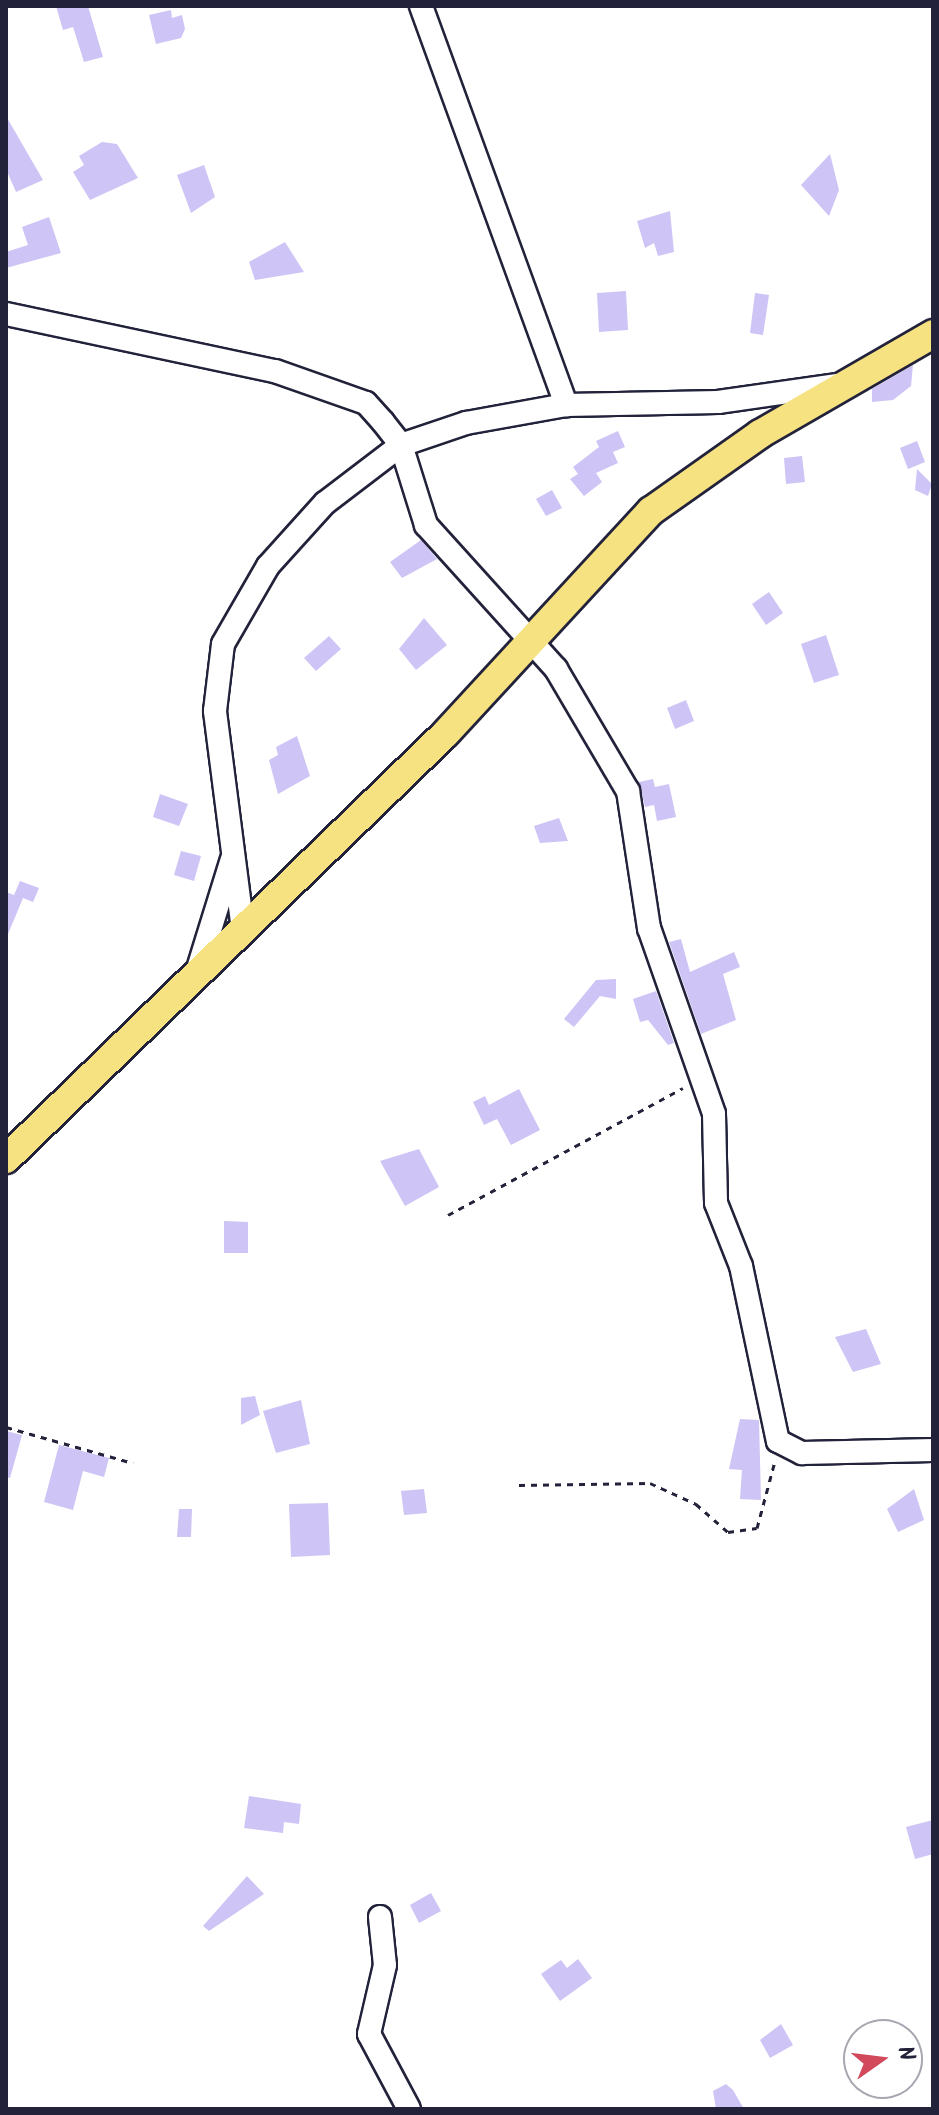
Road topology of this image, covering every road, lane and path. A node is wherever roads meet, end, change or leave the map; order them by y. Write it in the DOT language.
graph roads {
  1 [pos="421,6"];
  2 [pos="6,314"];
  3 [pos="933,334"];
  4 [pos="841,384"];
  5 [pos="718,402"];
  6 [pos="566,405"];
  7 [pos="760,434"];
  8 [pos="401,445"];
  9 [pos="532,638"];
  10 [pos="233,818"];
  11 [pos="243,930"];
  12 [pos="196,976"];
  13 [pos="700,1077"];
  14 [pos="6,1159"];
  15 [pos="448,1215"];
  16 [pos="6,1427"];
  17 [pos="778,1441"];
  18 [pos="933,1450"];
  19 [pos="133,1463"];
  20 [pos="519,1485"];
  21 [pos="380,1917"];
  22 [pos="409,2109"];
  1 -- 6 [label="street"];
  2 -- 8 [label="street"];
  3 -- 4 [label="main road"];
  4 -- 5 [label="street"];
  4 -- 7 [label="main road"];
  5 -- 6 [label="street"];
  5 -- 7 [label="street"];
  6 -- 8 [label="street"];
  7 -- 9 [label="main road"];
  8 -- 9 [label="street"];
  8 -- 10 [label="street"];
  9 -- 11 [label="main road"];
  9 -- 13 [label="street"];
  10 -- 11 [label="street"];
  10 -- 12 [label="street"];
  11 -- 12 [label="main road"];
  12 -- 14 [label="main road"];
  13 -- 15 [label="path"];
  13 -- 17 [label="street"];
  16 -- 19 [label="path"];
  17 -- 18 [label="street"];
  17 -- 20 [label="path"];
  21 -- 22 [label="street"];
}
